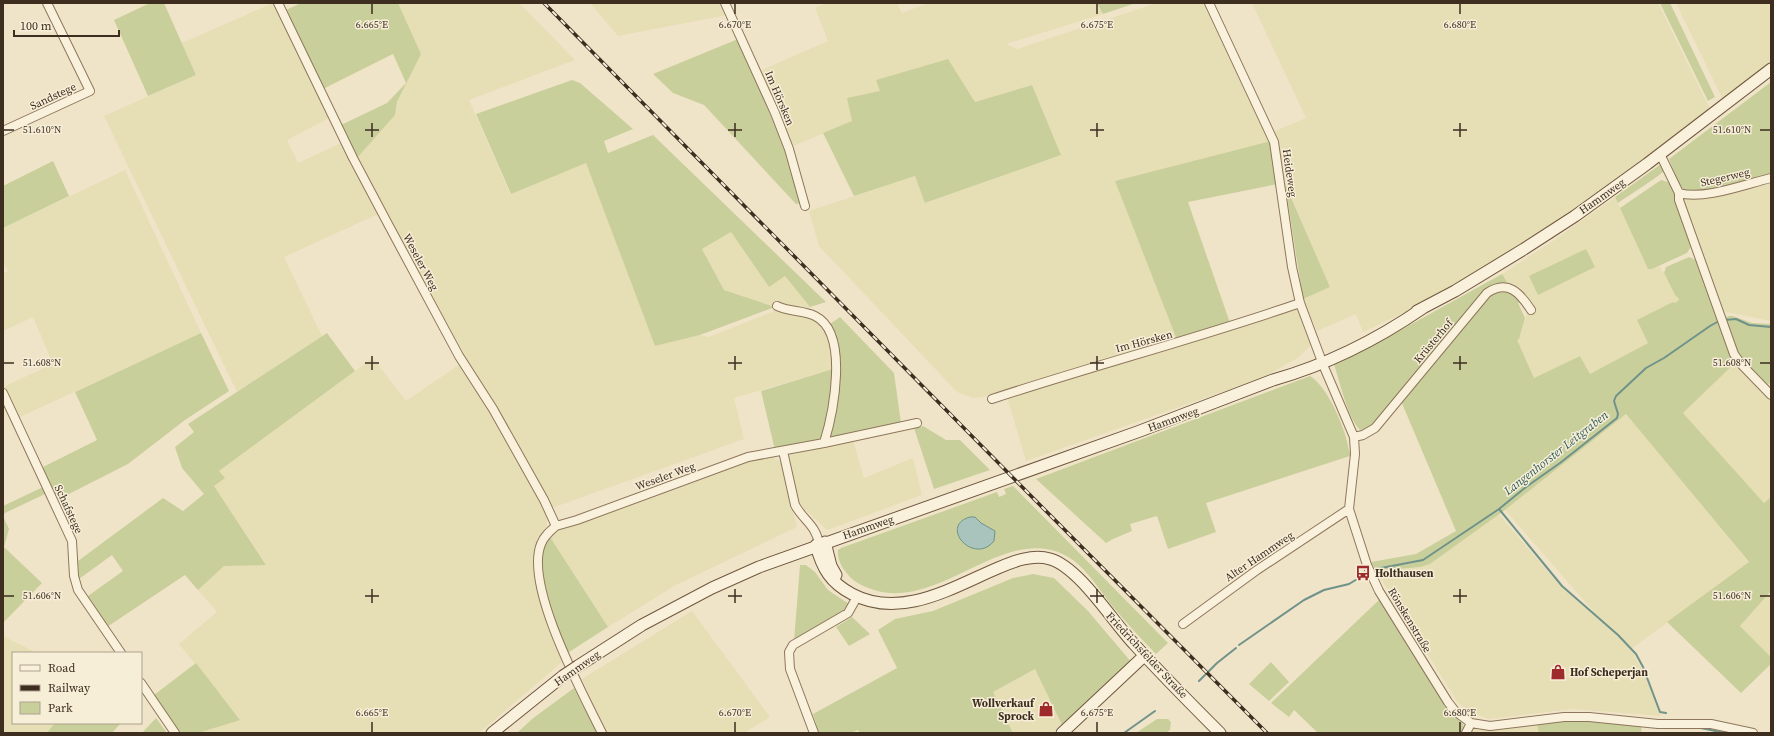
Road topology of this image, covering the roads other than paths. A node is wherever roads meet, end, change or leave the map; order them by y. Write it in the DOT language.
graph roads {
  1 [pos="47,3"];
  2 [pos="278,3"];
  3 [pos="725,3"];
  4 [pos="1210,3"];
  5 [pos="1771,69"];
  6 [pos="3,131"];
  7 [pos="1660,154"];
  8 [pos="1771,178"];
  9 [pos="1679,192"];
  10 [pos="805,206"];
  11 [pos="1300,303"];
  12 [pos="777,306"];
  13 [pos="1531,310"];
  14 [pos="1321,359"];
  15 [pos="3,393"];
  16 [pos="1771,395"];
  17 [pos="992,399"];
  18 [pos="917,423"];
  19 [pos="1354,437"];
  20 [pos="824,443"];
  21 [pos="783,451"];
  22 [pos="1350,509"];
  23 [pos="556,526"];
  24 [pos="820,544"];
  25 [pos="854,595"];
  26 [pos="1183,624"];
  27 [pos="120,652"];
  28 [pos="1144,656"];
  29 [pos="142,684"];
  30 [pos="1471,723"];
  31 [pos="175,733"];
  32 [pos="492,733"];
  33 [pos="602,733"];
  34 [pos="814,733"];
  35 [pos="1062,733"];
  36 [pos="1220,733"];
  37 [pos="1466,733"];
  38 [pos="1753,733"];
  1 -- 6 [label="street, Sandstege"];
  2 -- 23 [label="street, Weseler Weg"];
  3 -- 10 [label="street, Im Hörsken"];
  4 -- 11 [label="street, Heideweg"];
  5 -- 7 [label="main road, Hammweg"];
  7 -- 9 [label="street"];
  7 -- 14 [label="main road, Hammweg"];
  8 -- 9 [label="street, Stegerweg"];
  9 -- 16 [label="street"];
  11 -- 14 [label="street, Heideweg"];
  11 -- 17 [label="street, Im Hörsken"];
  12 -- 20 [label="street"];
  13 -- 19 [label="street, Krüsterhof"];
  14 -- 19 [label="street, Rönskenstraße"];
  14 -- 24 [label="main road, Hammweg"];
  15 -- 27 [label="street, Schafstege"];
  18 -- 20 [label="street, Weseler Weg"];
  19 -- 22 [label="street, Rönskenstraße"];
  20 -- 21 [label="street, Weseler Weg"];
  21 -- 23 [label="street, Weseler Weg"];
  21 -- 24 [label="street"];
  22 -- 26 [label="street, Alter Hammweg"];
  22 -- 30 [label="street, Rönskenstraße"];
  23 -- 33 [label="street"];
  24 -- 25 [label="main road"];
  24 -- 32 [label="main road, Hammweg, bridge"];
  25 -- 28 [label="main road, Friedrichsfelder Straße"];
  25 -- 34 [label="street"];
  28 -- 35 [label="main road"];
  28 -- 36 [label="main road, Friedrichsfelder Straße"];
  29 -- 31 [label="street"];
  30 -- 37 [label="street"];
  30 -- 38 [label="street, Rönskenstraße"];
}
